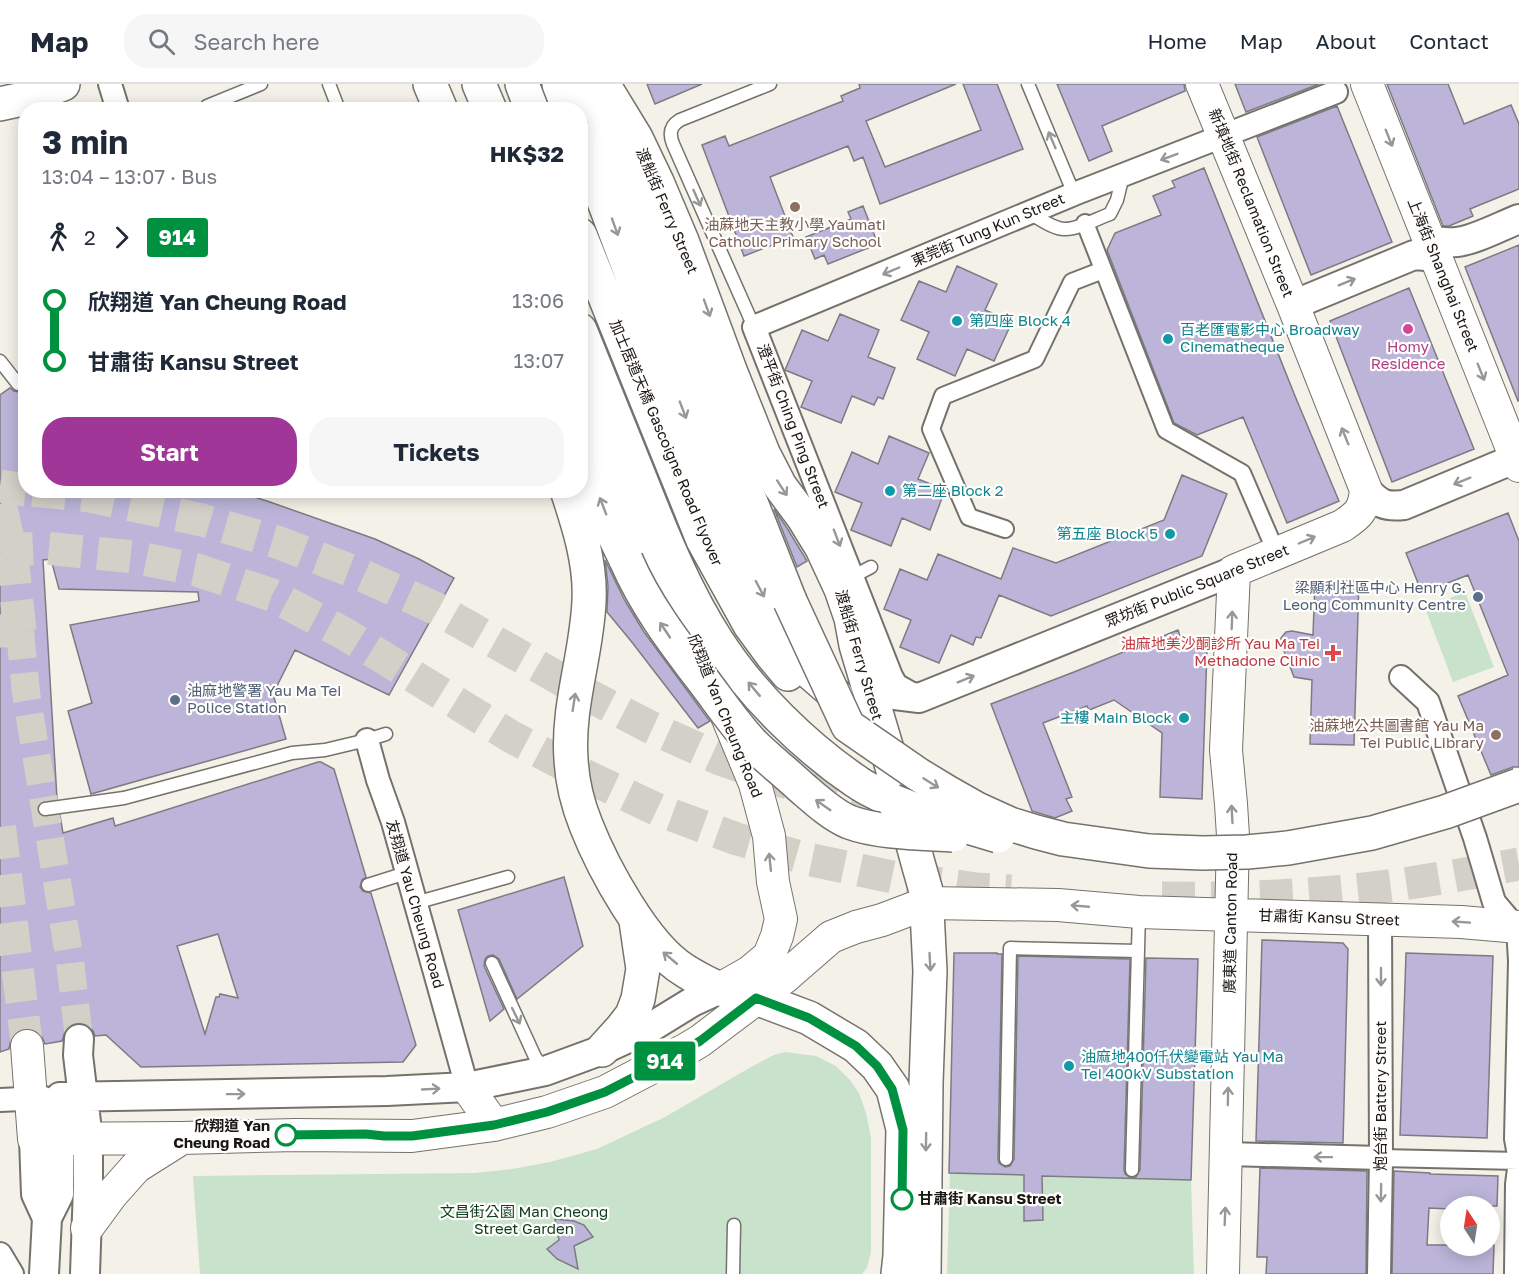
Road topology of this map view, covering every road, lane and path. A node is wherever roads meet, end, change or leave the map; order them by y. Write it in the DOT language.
graph roads {
  1 [pos="63,84"];
  2 [pos="110,84"];
  3 [pos="261,84"];
  4 [pos="329,84"];
  5 [pos="415,84"];
  6 [pos="430,84"];
  7 [pos="465,84"];
  8 [pos="479,84"];
  9 [pos="522,84"];
  10 [pos="559,84"];
  11 [pos="592,84"];
  12 [pos="603,84"];
  13 [pos="770,84"];
  14 [pos="1028,84"];
  15 [pos="1202,84"];
  16 [pos="1368,84"];
  17 [pos="1336,92"];
  18 [pos="116,102"];
  19 [pos="217,102"];
  20 [pos="336,102"];
  21 [pos="421,102"];
  22 [pos="438,102"];
  23 [pos="471,102"];
  24 [pos="487,102"];
  25 [pos="529,102"];
  26 [pos="566,102"];
  27 [pos="0,104"];
  28 [pos="1223,136"];
  29 [pos="588,157"];
  30 [pos="1123,175"];
  31 [pos="1074,194"];
  32 [pos="1029,213"];
  33 [pos="1519,219"];
  34 [pos="1085,223"];
  35 [pos="1432,249"];
  36 [pos="588,255"];
  37 [pos="1103,270"];
  38 [pos="1293,304"];
  39 [pos="754,327"];
  40 [pos="588,350"];
  41 [pos="0,361"];
  42 [pos="18,384"];
  43 [pos="588,405"];
  44 [pos="1518,461"];
  45 [pos="588,468"];
  46 [pos="1366,490"];
  47 [pos="570,498"];
  48 [pos="1005,529"];
  49 [pos="1270,538"];
  50 [pos="1234,572"];
  51 [pos="865,609"];
  52 [pos="859,654"];
  53 [pos="1401,677"];
  54 [pos="919,698"];
  55 [pos="848,726"];
  56 [pos="883,735"];
  57 [pos="377,737"];
  58 [pos="1519,785"];
  59 [pos="1519,802"];
  60 [pos="45,809"];
  61 [pos="1006,839"];
  62 [pos="406,873"];
  63 [pos="508,877"];
  64 [pos="368,885"];
  65 [pos="415,903"];
  66 [pos="927,903"];
  67 [pos="1139,912"];
  68 [pos="1231,915"];
  69 [pos="635,917"];
  70 [pos="1380,919"];
  71 [pos="1517,927"];
  72 [pos="1138,951"];
  73 [pos="492,963"];
  74 [pos="720,989"];
  75 [pos="756,998"];
  76 [pos="79,1039"];
  77 [pos="27,1046"];
  78 [pos="602,1050"];
  79 [pos="545,1071"];
  80 [pos="467,1087"];
  81 [pos="58,1097"];
  82 [pos="0,1100"];
  83 [pos="494,1125"];
  84 [pos="182,1138"];
  85 [pos="60,1139"];
  86 [pos="1227,1154"];
  87 [pos="1381,1158"];
  88 [pos="1006,1159"];
  89 [pos="1518,1161"];
  90 [pos="1132,1170"];
  91 [pos="734,1225"];
  92 [pos="87,1228"];
  93 [pos="0,1254"];
  94 [pos="902,1269"];
  95 [pos="12,1274"];
  96 [pos="44,1274"];
  97 [pos="85,1274"];
  98 [pos="733,1274"];
  99 [pos="1223,1274"];
  100 [pos="1379,1274"];
  101 [pos="1513,1274"];
  1 -- 27 [label="main road"];
  2 -- 18 [label="street"];
  3 -- 19 [label="lane"];
  4 -- 20 [label="lane"];
  5 -- 21 [label="main road"];
  6 -- 22 [label="main road"];
  7 -- 23 [label="main road"];
  8 -- 24 [label="main road"];
  9 -- 25 [label="main road"];
  10 -- 26 [label="main road"];
  11 -- 55 [label="main road, bridge"];
  12 -- 52 [label="main road, 渡船街 Ferry Street, one-way"];
  13 -- 39 [label="lane, 澄平街 Ching Ping Street, one-way"];
  31 -- 14 [label="lane, one-way"];
  15 -- 28 [label="main road, 新填地街 Reclamation Street"];
  16 -- 35 [label="main road, 上海街 Shanghai Street, one-way"];
  17 -- 28 [label="street, 東莞街 Tung Kun Street"];
  28 -- 30 [label="street, 東莞街 Tung Kun Street, one-way"];
  28 -- 38 [label="main road, 新填地街 Reclamation Street"];
  29 -- 56 [label="main road, one-way"];
  30 -- 31 [label="street, 東莞街 Tung Kun Street"];
  30 -- 34 [label="lane"];
  31 -- 32 [label="street, 東莞街 Tung Kun Street"];
  32 -- 34 [label="lane"];
  32 -- 39 [label="street, 東莞街 Tung Kun Street, one-way"];
  33 -- 35 [label="street"];
  34 -- 37 [label="street"];
  38 -- 35 [label="street, one-way"];
  35 -- 44 [label="main road, 上海街 Shanghai Street, one-way"];
  36 -- 55 [label="main road, 加士居道天橋 Gascoigne Road Flyover"];
  37 -- 48 [label="street"];
  37 -- 49 [label="street"];
  46 -- 38 [label="main road, 新填地街 Reclamation Street, one-way"];
  39 -- 51 [label="street, 澄平街 Ching Ping Street, one-way"];
  61 -- 40 [label="main road, one-way, bridge"];
  41 -- 42 [label="lane"];
  74 -- 43 [label="main road, 欣翔道 Yan Cheung Road, one-way"];
  44 -- 46 [label="street, one-way"];
  61 -- 45 [label="main road, one-way, bridge"];
  50 -- 46 [label="main road, 眾坊街 Public Square Street, one-way"];
  69 -- 47 [label="main road, one-way"];
  54 -- 50 [label="street, 眾坊街 Public Square Street, one-way"];
  68 -- 50 [label="main road, 廣東道 Canton Road, one-way"];
  51 -- 52 [label="main road"];
  51 -- 54 [label="street, 澄平街 Ching Ping Street"];
  52 -- 54 [label="street"];
  52 -- 56 [label="main road, 渡船街 Ferry Street"];
  53 -- 71 [label="street"];
  55 -- 58 [label="main road, 加士居道天橋 Gascoigne Road Flyover, one-way, bridge"];
  56 -- 66 [label="main road, 渡船街 Ferry Street"];
  57 -- 60 [label="lane"];
  57 -- 62 [label="street, 友翔道 Yau Cheung Road"];
  59 -- 61 [label="main road"];
  62 -- 64 [label="lane"];
  62 -- 65 [label="street, 友翔道 Yau Cheung Road"];
  63 -- 65 [label="lane"];
  65 -- 80 [label="street, 友翔道 Yau Cheung Road"];
  67 -- 66 [label="main road, 甘肅街 Kansu Street, one-way"];
  66 -- 75 [label="main road, 甘肅街 Kansu Street"];
  66 -- 94 [label="main road, 渡船街 Ferry Street, one-way"];
  67 -- 68 [label="main road, 甘肅街 Kansu Street"];
  67 -- 72 [label="lane"];
  68 -- 70 [label="main road, 甘肅街 Kansu Street"];
  86 -- 68 [label="main road, 廣東道 Canton Road, one-way"];
  74 -- 69 [label="main road, 渡船街 Ferry Street, one-way"];
  69 -- 78 [label="main road"];
  71 -- 70 [label="main road, 甘肅街 Kansu Street, one-way"];
  70 -- 87 [label="street, 炮台街 Battery Street, one-way"];
  71 -- 89 [label="street"];
  72 -- 88 [label="lane"];
  72 -- 90 [label="lane"];
  73 -- 79 [label="lane, one-way"];
  74 -- 75 [label="main road, 渡船街 Ferry Street"];
  74 -- 78 [label="street, 欣翔道 Yan Cheung Road"];
  75 -- 83 [label="main road"];
  75 -- 94 [label="main road, 渡船街 Ferry Street"];
  76 -- 81 [label="street"];
  77 -- 81 [label="main road"];
  78 -- 79 [label="street, 欣翔道 Yan Cheung Road"];
  79 -- 80 [label="street, 欣翔道 Yan Cheung Road"];
  81 -- 80 [label="street, 欣翔道 Yan Cheung Road, one-way"];
  80 -- 83 [label="main road"];
  81 -- 82 [label="street"];
  81 -- 85 [label="main road"];
  81 -- 85 [label="street"];
  83 -- 84 [label="main road"];
  84 -- 85 [label="main road"];
  84 -- 92 [label="main road"];
  85 -- 92 [label="street"];
  85 -- 96 [label="street"];
  87 -- 86 [label="street, one-way"];
  99 -- 86 [label="main road, 廣東道 Canton Road, one-way"];
  87 -- 89 [label="street"];
  87 -- 100 [label="street, 炮台街 Battery Street, one-way"];
  89 -- 101 [label="street"];
  91 -- 98 [label="lane"];
  92 -- 97 [label="street"];
  93 -- 95 [label="street"];
}
